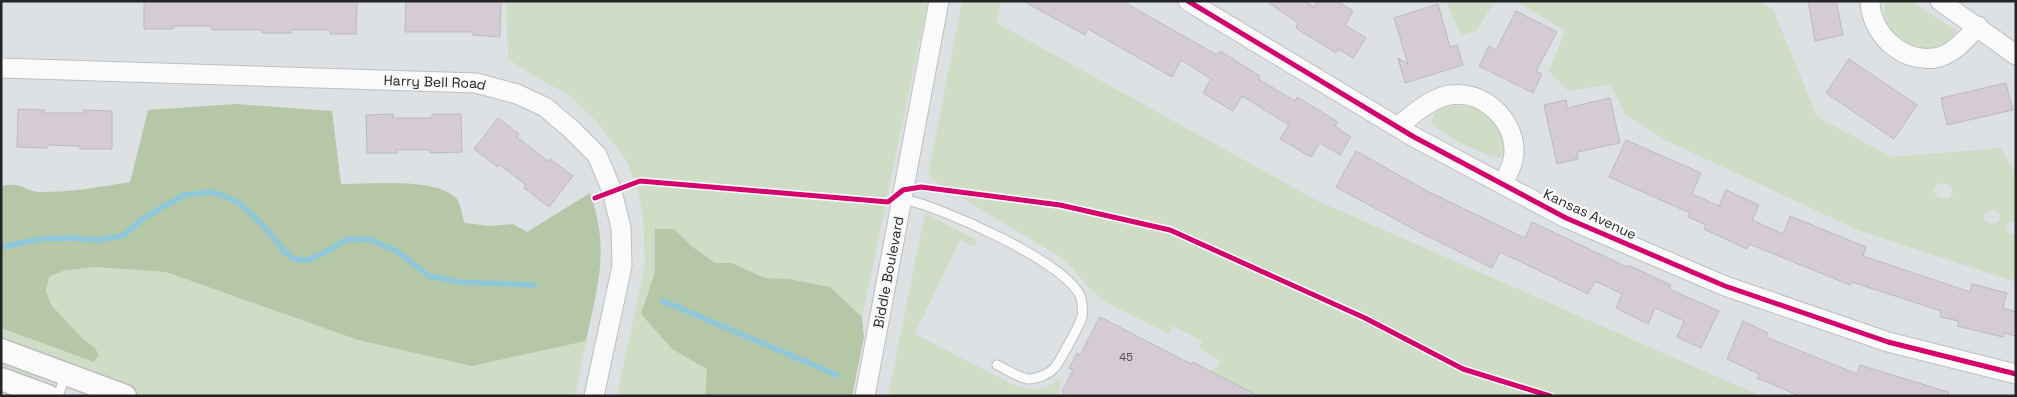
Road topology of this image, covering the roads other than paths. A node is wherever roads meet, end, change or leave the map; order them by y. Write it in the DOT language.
graph roads {
  1 [pos="939,1"];
  2 [pos="1188,1"];
  3 [pos="1870,1"];
  4 [pos="1940,1"];
  5 [pos="1978,26"];
  6 [pos="2016,55"];
  7 [pos="1,68"];
  8 [pos="1398,127"];
  9 [pos="1502,184"];
  10 [pos="902,199"];
  11 [pos="1,350"];
  12 [pos="997,365"];
  13 [pos="66,374"];
  14 [pos="2016,374"];
  15 [pos="1,379"];
  16 [pos="48,396"];
  17 [pos="58,396"];
  18 [pos="125,396"];
  19 [pos="594,396"];
  20 [pos="865,396"];
  1 -- 10 [label="street, Biddle Boulevard"];
  2 -- 8 [label="street, Kansas Avenue"];
  3 -- 5 [label="street"];
  4 -- 5 [label="street"];
  5 -- 6 [label="street"];
  7 -- 19 [label="street, Harry Bell Road"];
  8 -- 9 [label="street, Kansas Avenue"];
  8 -- 9 [label="street"];
  9 -- 14 [label="street, Kansas Avenue"];
  10 -- 12 [label="lane"];
  10 -- 20 [label="street, Biddle Boulevard"];
  11 -- 13 [label="street"];
  13 -- 17 [label="lane"];
  13 -- 18 [label="street"];
  15 -- 16 [label="street"];
}
